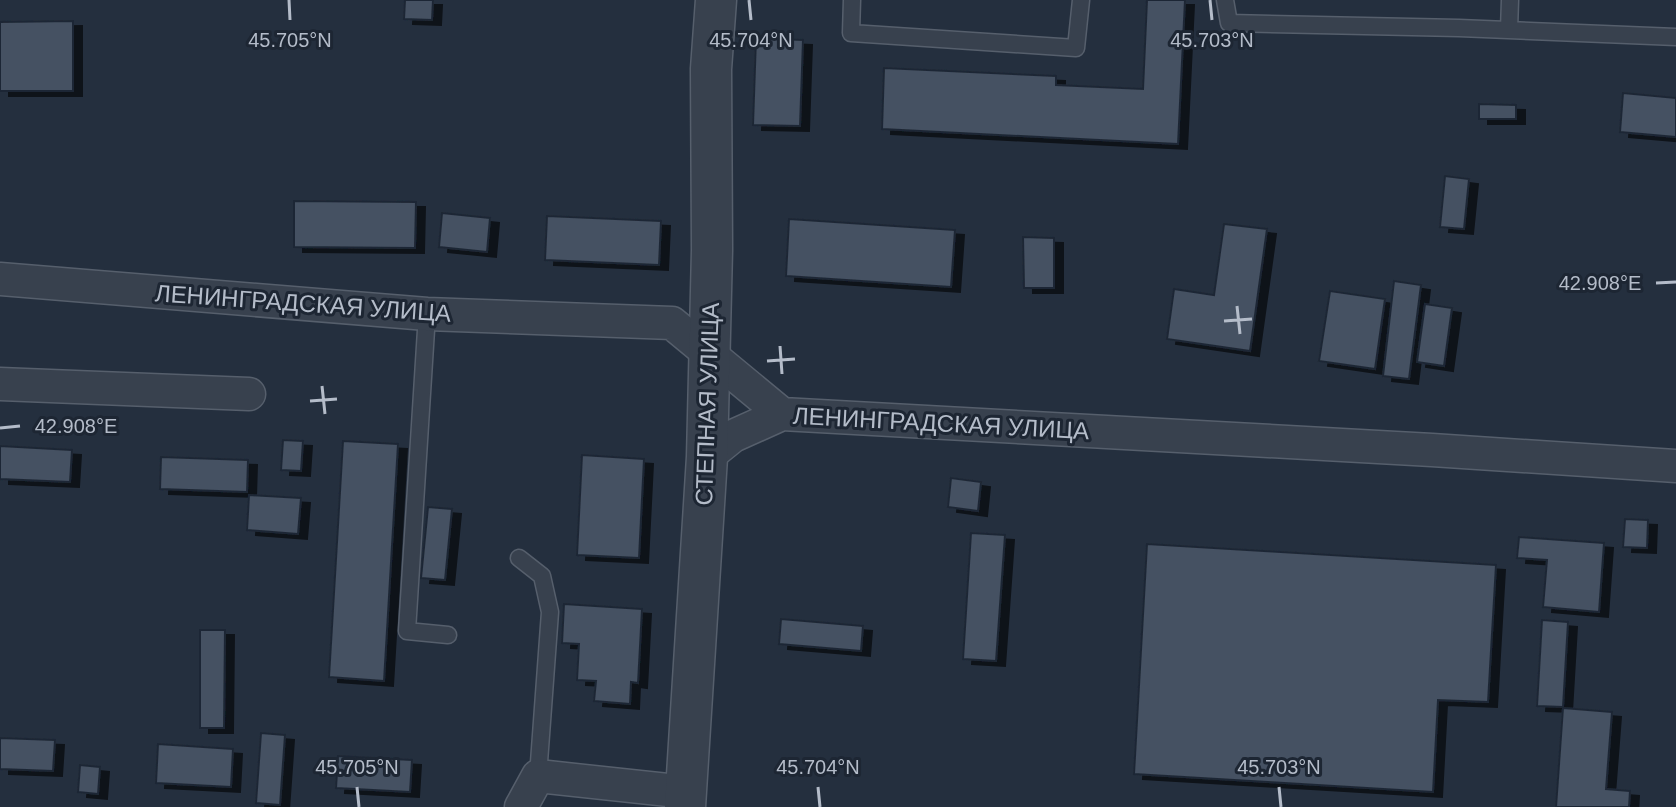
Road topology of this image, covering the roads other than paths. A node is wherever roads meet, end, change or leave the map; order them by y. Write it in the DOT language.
graph roads {
  1 [pos="716,0"];
  2 [pos="852,0"];
  3 [pos="1081,0"];
  4 [pos="1225,0"];
  5 [pos="1510,0"];
  6 [pos="1509,30"];
  7 [pos="1676,37"];
  8 [pos="0,279"];
  9 [pos="427,314"];
  10 [pos="709,356"];
  11 [pos="0,384"];
  12 [pos="249,394"];
  13 [pos="782,414"];
  14 [pos="707,457"];
  15 [pos="1676,466"];
  16 [pos="519,558"];
  17 [pos="448,635"];
  18 [pos="538,776"];
  19 [pos="686,800"];
  20 [pos="521,807"];
  1 -- 10 [label="street, СТЕПНАЯ УЛИЦА"];
  2 -- 3 [label="lane"];
  4 -- 6 [label="lane"];
  5 -- 6 [label="lane"];
  6 -- 7 [label="lane"];
  8 -- 9 [label="street, ЛЕНИНГРАДСКАЯ УЛИЦА"];
  9 -- 10 [label="street, ЛЕНИНГРАДСКАЯ УЛИЦА"];
  9 -- 17 [label="lane"];
  10 -- 13 [label="street, ЛЕНИНГРАДСКАЯ УЛИЦА"];
  10 -- 14 [label="street, СТЕПНАЯ УЛИЦА"];
  11 -- 12 [label="street"];
  13 -- 14 [label="street"];
  13 -- 15 [label="street, ЛЕНИНГРАДСКАЯ УЛИЦА"];
  14 -- 19 [label="street, СТЕПНАЯ УЛИЦА"];
  16 -- 18 [label="lane"];
  18 -- 19 [label="street"];
  18 -- 20 [label="street"];
}
